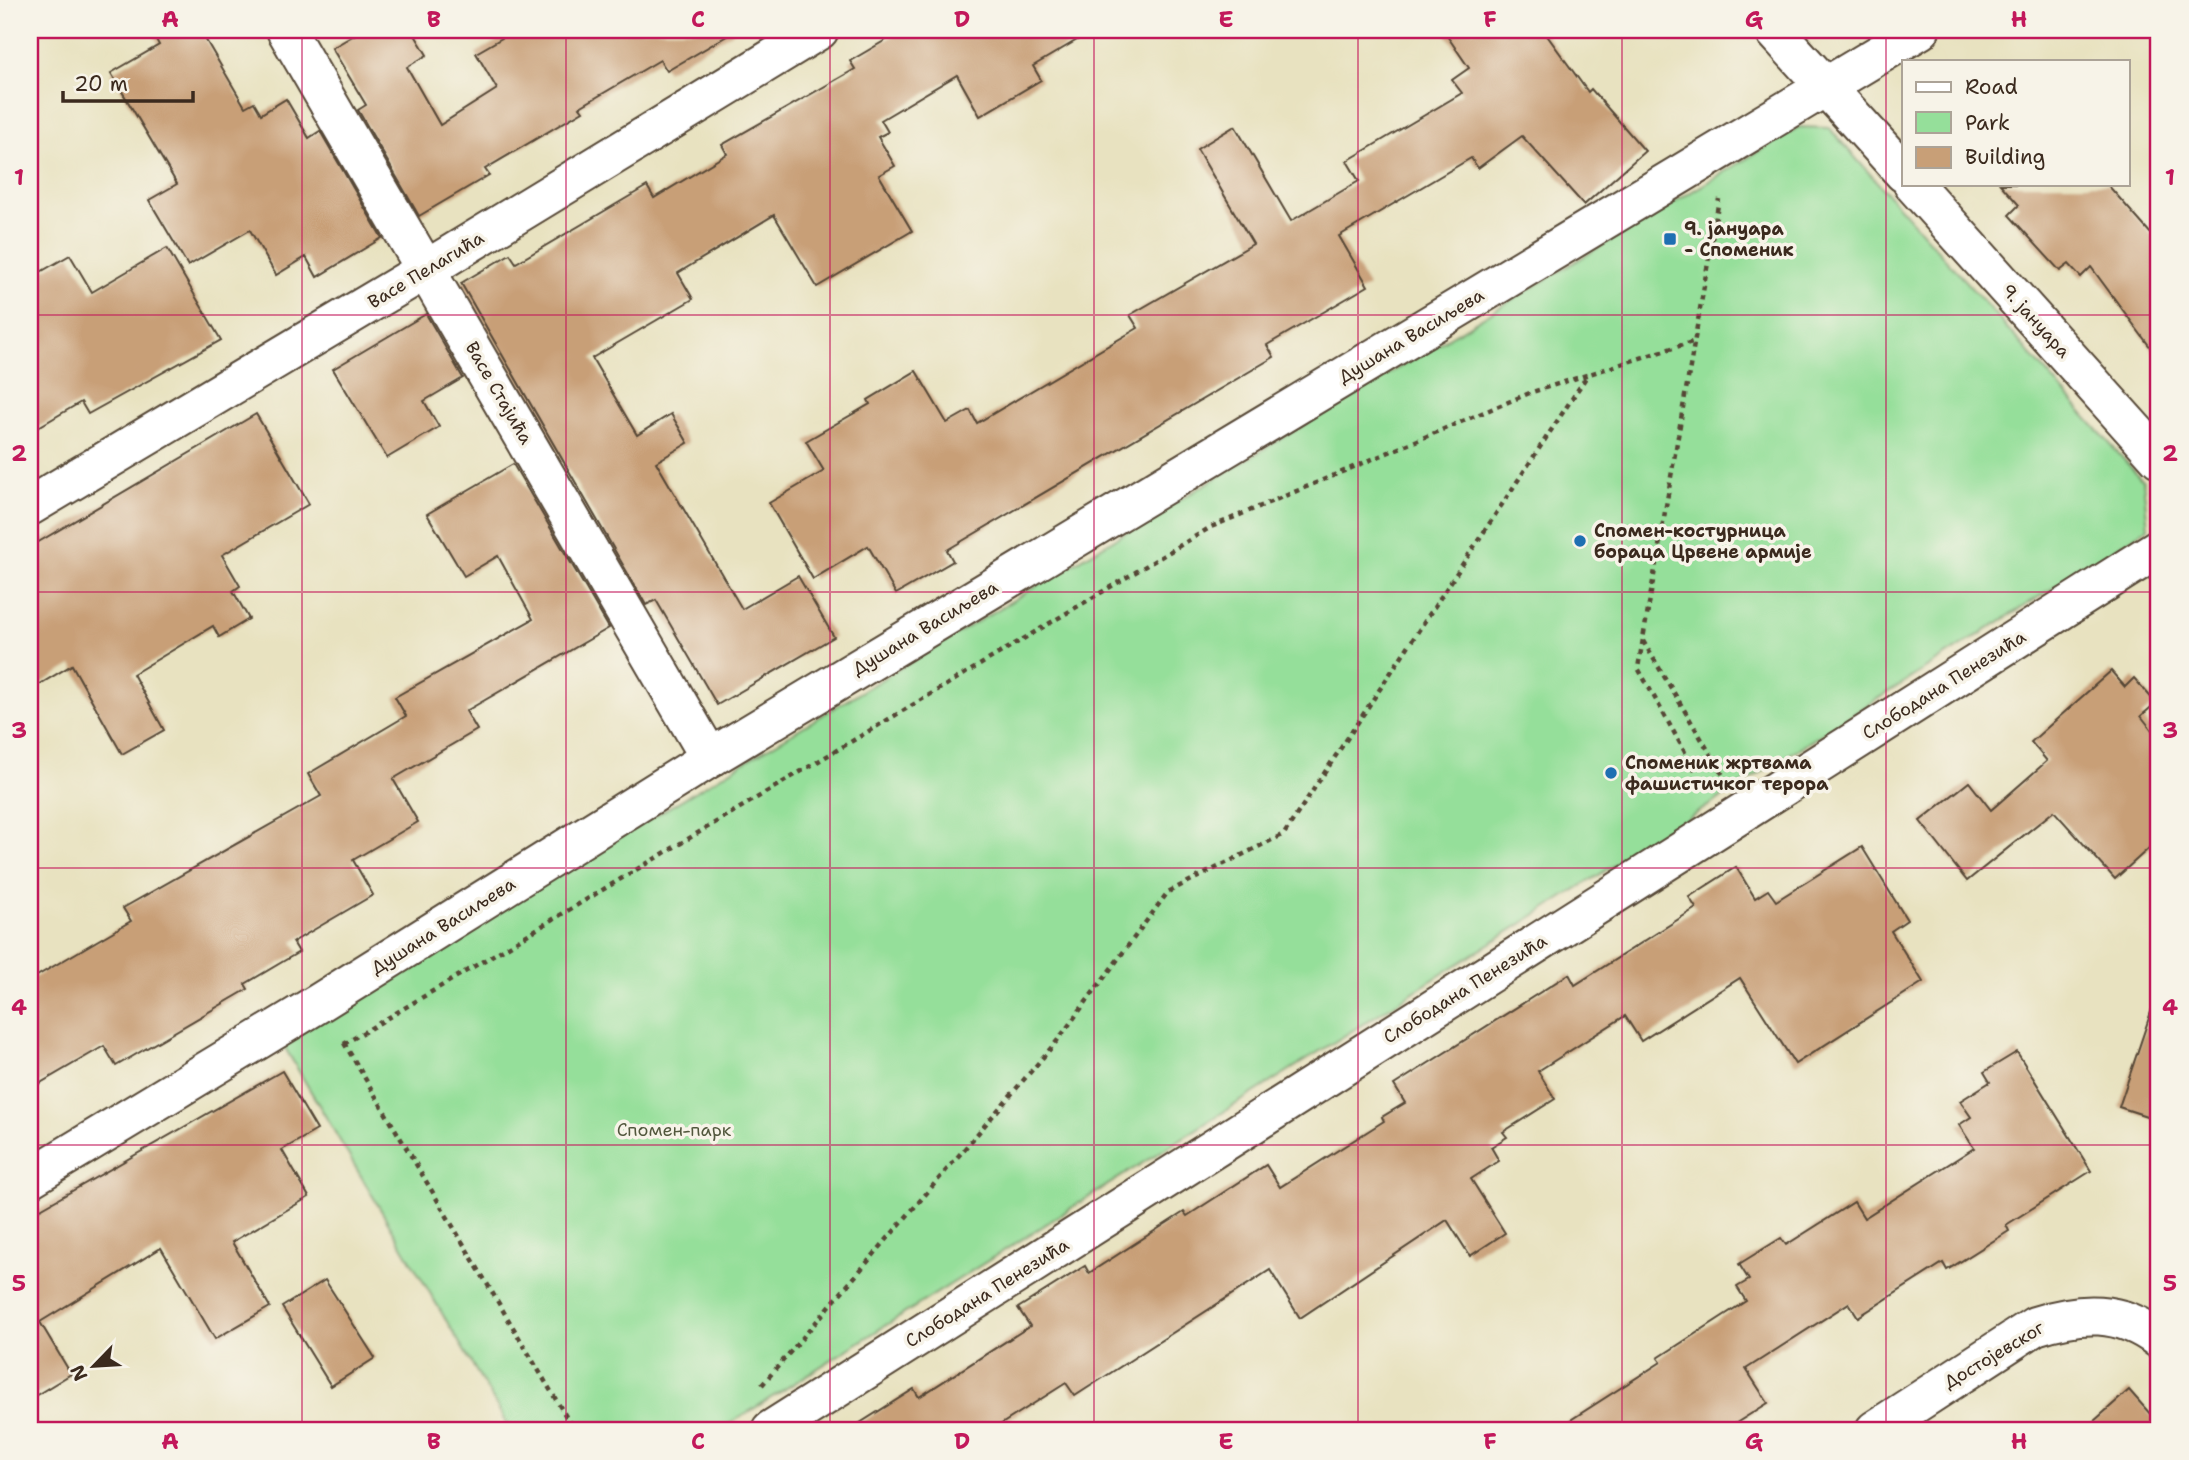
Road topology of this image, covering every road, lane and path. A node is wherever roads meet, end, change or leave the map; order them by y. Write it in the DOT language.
graph roads {
  1 [pos="286,30"];
  2 [pos="819,30"];
  3 [pos="1774,30"];
  4 [pos="1920,30"];
  5 [pos="1826,86"];
  6 [pos="1727,146"];
  7 [pos="1902,171"];
  8 [pos="1915,186"];
  9 [pos="428,269"];
  10 [pos="1695,341"];
  11 [pos="1587,375"];
  12 [pos="2159,458"];
  13 [pos="30,506"];
  14 [pos="2159,548"];
  15 [pos="1643,640"];
  16 [pos="710,758"];
  17 [pos="1695,770"];
  18 [pos="1745,812"];
  19 [pos="319,1003"];
  20 [pos="344,1044"];
  21 [pos="30,1178"];
  22 [pos="2159,1339"];
  23 [pos="755,1396"];
  24 [pos="574,1430"];
  25 [pos="771,1430"];
  26 [pos="1875,1430"];
  1 -- 9 [label="street, Васе Стајића"];
  2 -- 9 [label="street, Васе Пелагића"];
  3 -- 5 [label="street"];
  4 -- 5 [label="street, Душана Васиљева"];
  5 -- 6 [label="street, Душана Васиљева"];
  5 -- 7 [label="street"];
  6 -- 10 [label="path"];
  6 -- 16 [label="street, Душана Васиљева"];
  8 -- 12 [label="street, 9. јануара"];
  9 -- 13 [label="street, Васе Пелагића"];
  9 -- 16 [label="street, Васе Стајића"];
  10 -- 11 [label="path"];
  10 -- 15 [label="path"];
  11 -- 20 [label="path"];
  11 -- 23 [label="path"];
  14 -- 18 [label="street, Слободана Пенезића"];
  15 -- 17 [label="path"];
  15 -- 18 [label="path"];
  16 -- 19 [label="street, Душана Васиљева"];
  18 -- 25 [label="street, Слободана Пенезића"];
  19 -- 20 [label="path"];
  19 -- 21 [label="street, Душана Васиљева"];
  20 -- 24 [label="path"];
  22 -- 26 [label="street, Достојевског"];
}
